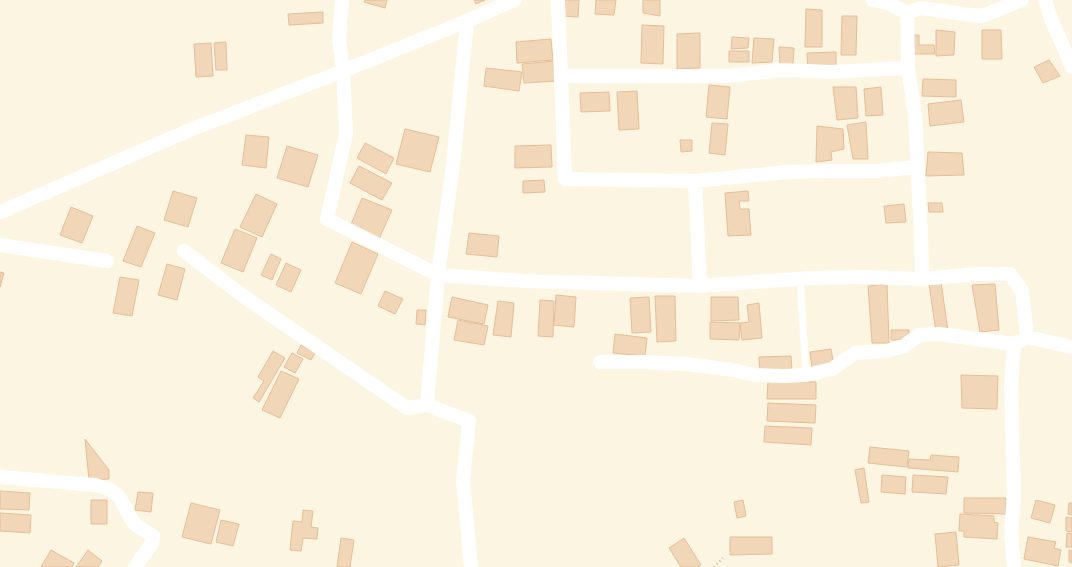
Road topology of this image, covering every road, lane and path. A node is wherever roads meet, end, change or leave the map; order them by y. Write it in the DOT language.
graph roads {
  1 [pos="342,0"];
  2 [pos="514,0"];
  3 [pos="558,0"];
  4 [pos="873,0"];
  5 [pos="1022,0"];
  6 [pos="1045,0"];
  7 [pos="907,13"];
  8 [pos="467,21"];
  9 [pos="1072,67"];
  10 [pos="908,68"];
  11 [pos="343,71"];
  12 [pos="561,76"];
  13 [pos="917,167"];
  14 [pos="695,181"];
  15 [pos="0,212"];
  16 [pos="0,245"];
  17 [pos="184,251"];
  18 [pos="107,261"];
  19 [pos="438,275"];
  20 [pos="800,279"];
  21 [pos="922,279"];
  22 [pos="700,286"];
  23 [pos="1027,337"];
  24 [pos="1014,344"];
  25 [pos="1072,347"];
  26 [pos="600,362"];
  27 [pos="806,375"];
  28 [pos="427,405"];
  29 [pos="0,477"];
  30 [pos="723,558"];
  31 [pos="135,567"];
  32 [pos="471,567"];
  33 [pos="714,567"];
  34 [pos="1014,567"];
  1 -- 11 [label="street"];
  2 -- 8 [label="street"];
  3 -- 12 [label="street"];
  4 -- 7 [label="street"];
  5 -- 7 [label="street"];
  6 -- 9 [label="street"];
  7 -- 10 [label="street"];
  8 -- 11 [label="street"];
  8 -- 19 [label="street"];
  10 -- 12 [label="street"];
  10 -- 13 [label="street"];
  11 -- 15 [label="street"];
  11 -- 19 [label="street"];
  12 -- 14 [label="street"];
  13 -- 14 [label="street"];
  13 -- 21 [label="street"];
  14 -- 22 [label="street"];
  16 -- 18 [label="street"];
  17 -- 28 [label="street"];
  19 -- 22 [label="street"];
  19 -- 28 [label="street"];
  20 -- 21 [label="street"];
  20 -- 22 [label="street"];
  20 -- 27 [label="lane"];
  21 -- 23 [label="street"];
  23 -- 24 [label="street"];
  23 -- 25 [label="street"];
  24 -- 27 [label="street"];
  24 -- 34 [label="street"];
  26 -- 27 [label="street"];
  28 -- 32 [label="street"];
  29 -- 31 [label="street"];
  30 -- 33 [label="path"];
}
